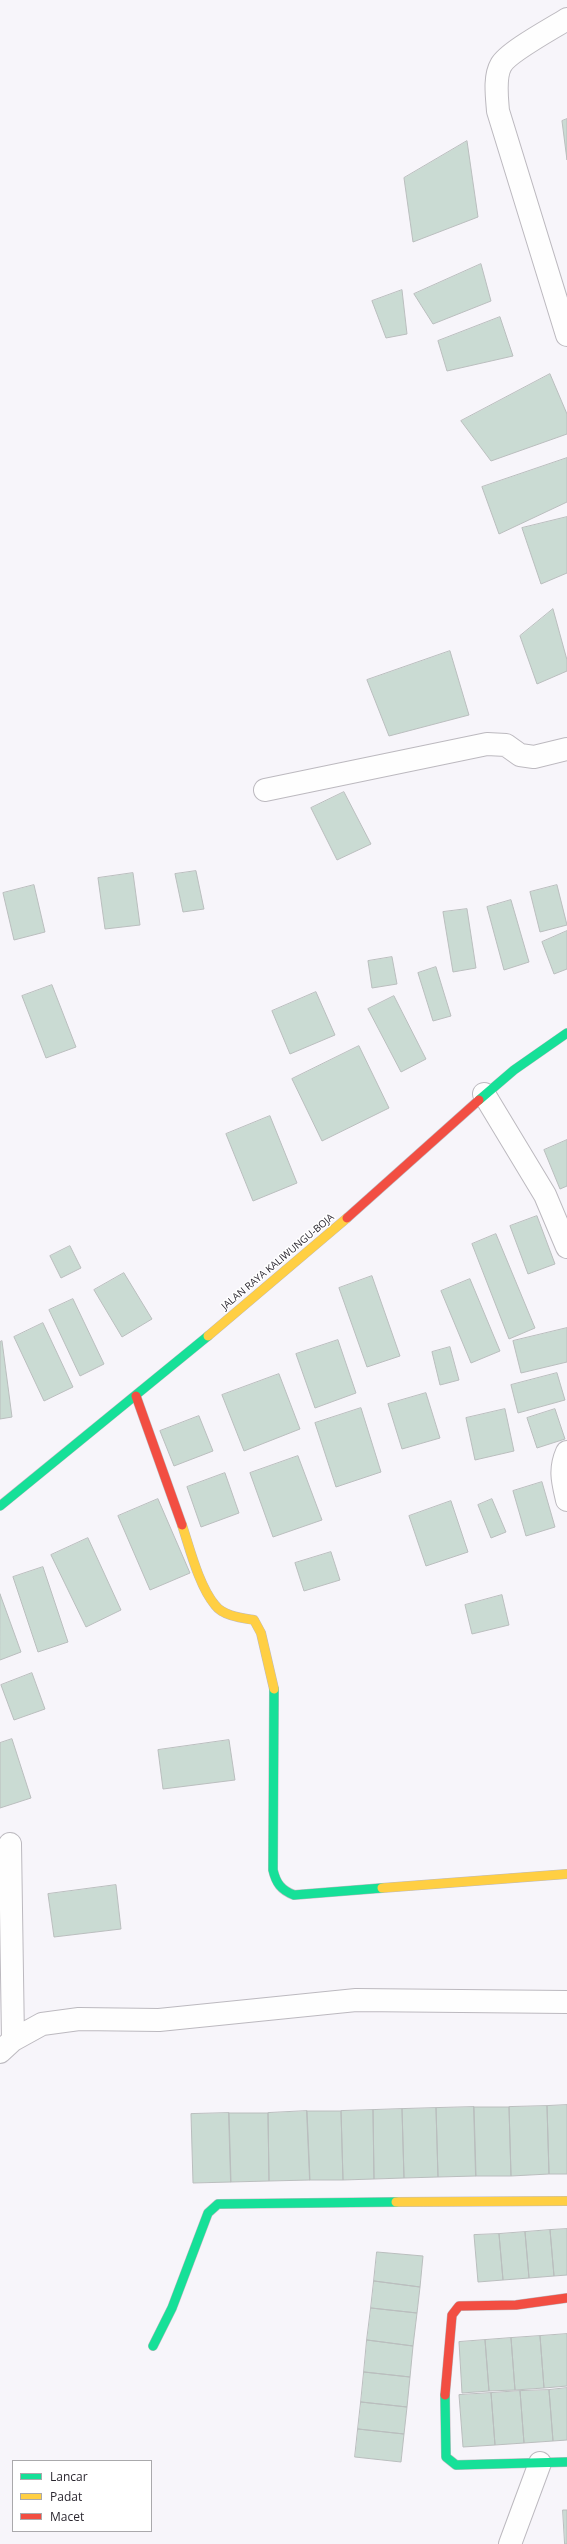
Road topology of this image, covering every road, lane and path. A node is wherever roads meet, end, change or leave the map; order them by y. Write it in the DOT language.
graph roads {
  1 [pos="567,19"];
  2 [pos="567,335"];
  3 [pos="567,749"];
  4 [pos="265,790"];
  5 [pos="567,1033"];
  6 [pos="484,1094"];
  7 [pos="567,1247"];
  8 [pos="136,1396"];
  9 [pos="567,1452"];
  10 [pos="567,1500"];
  11 [pos="0,1506"];
  12 [pos="10,1844"];
  13 [pos="567,1874"];
  14 [pos="567,2002"];
  15 [pos="6,2046"];
  16 [pos="567,2201"];
  17 [pos="567,2298"];
  18 [pos="153,2346"];
  19 [pos="567,2462"];
  20 [pos="540,2463"];
  21 [pos="510,2544"];
  1 -- 2 [label="street"];
  3 -- 4 [label="street"];
  5 -- 6 [label="street, JALAN RAYA KALIWUNGU-BOJA"];
  6 -- 7 [label="street"];
  6 -- 8 [label="street, JALAN RAYA KALIWUNGU-BOJA"];
  8 -- 11 [label="street, JALAN RAYA KALIWUNGU-BOJA"];
  8 -- 13 [label="street"];
  9 -- 10 [label="street"];
  12 -- 15 [label="street"];
  14 -- 15 [label="street"];
  16 -- 18 [label="street"];
  17 -- 20 [label="street"];
  19 -- 20 [label="street"];
  20 -- 21 [label="street"];
}
